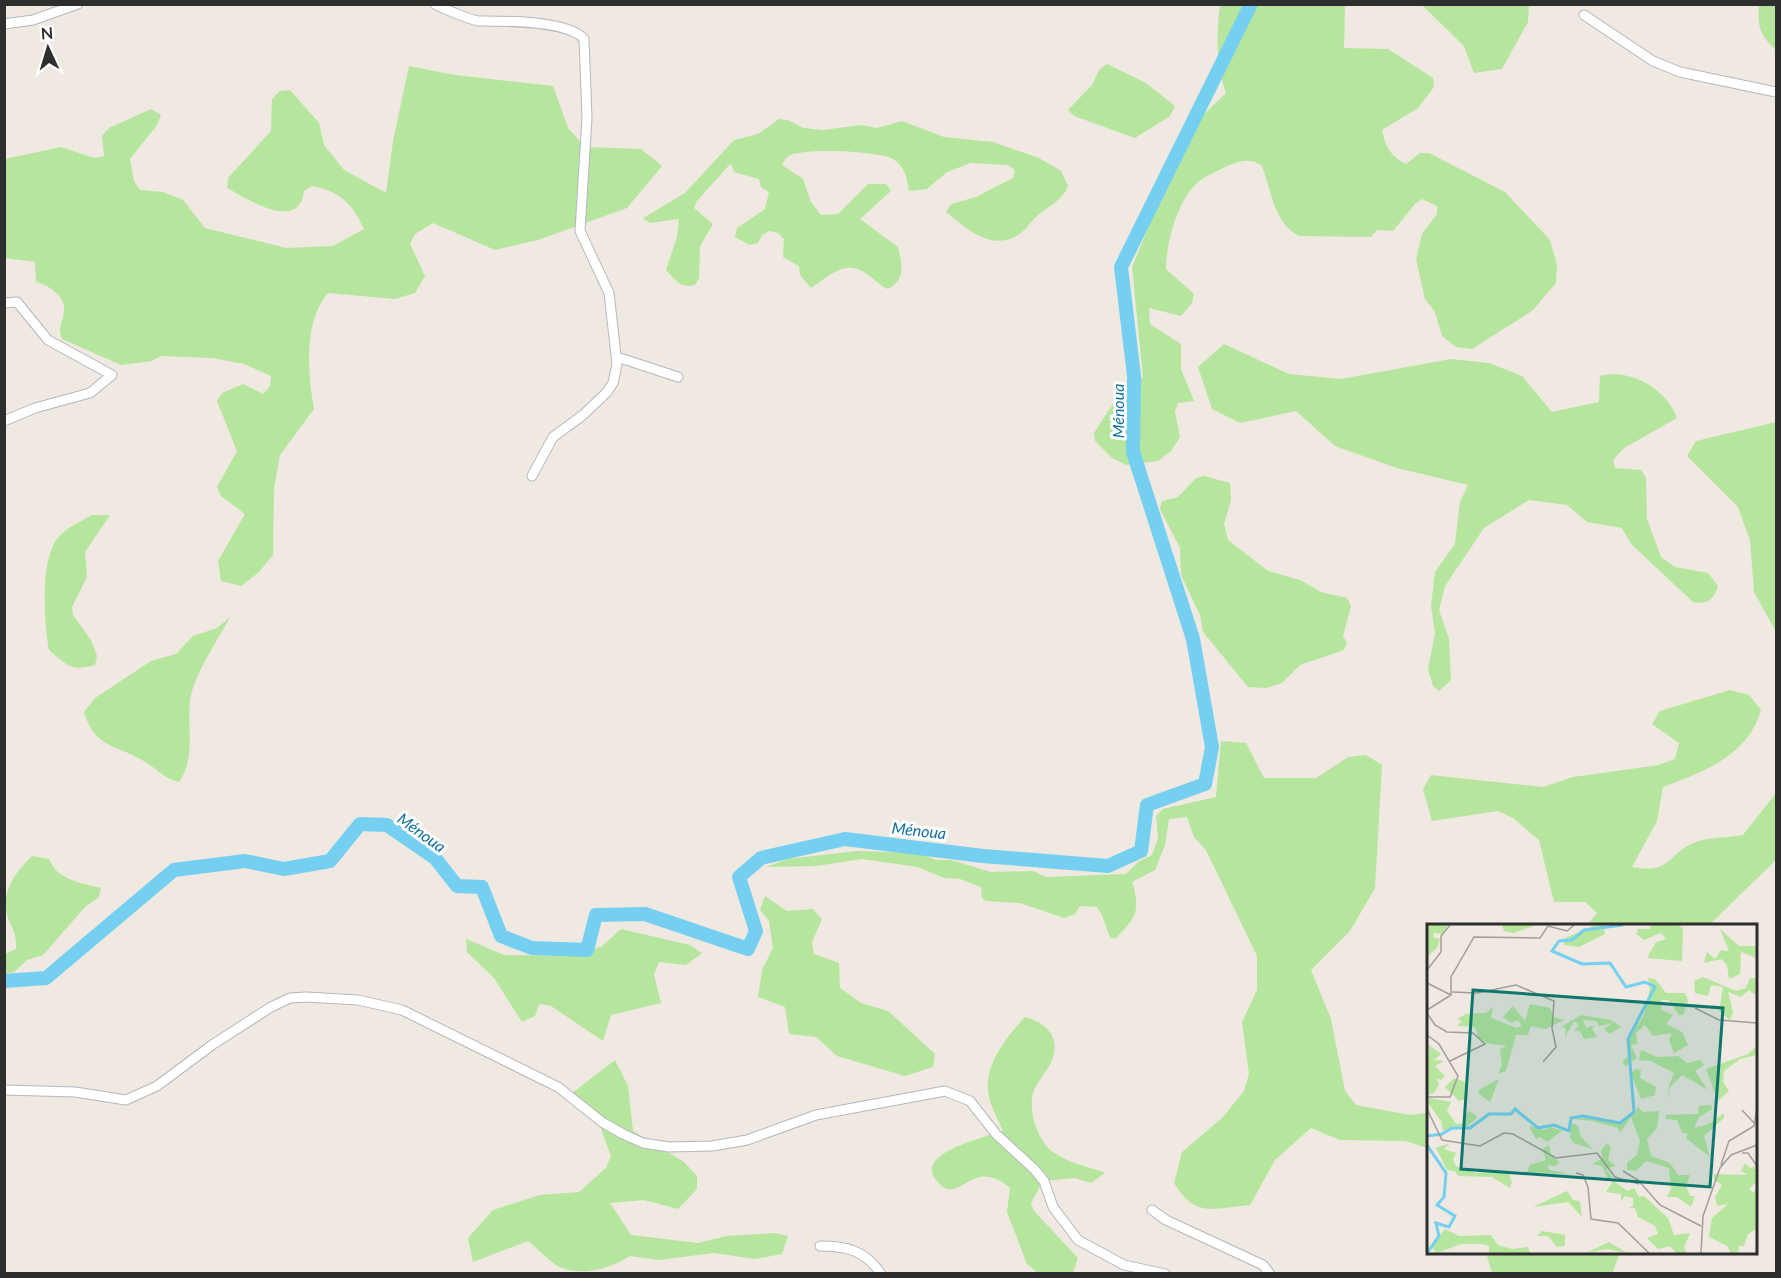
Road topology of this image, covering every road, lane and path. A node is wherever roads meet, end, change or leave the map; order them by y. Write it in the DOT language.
graph roads {
  1 [pos="78,4"];
  2 [pos="435,4"];
  3 [pos="1584,15"];
  4 [pos="4,24"];
  5 [pos="1776,92"];
  6 [pos="4,303"];
  7 [pos="617,357"];
  8 [pos="678,377"];
  9 [pos="4,421"];
  10 [pos="532,476"];
  11 [pos="4,1090"];
  12 [pos="1152,1210"];
  13 [pos="820,1246"];
  14 [pos="881,1274"];
  15 [pos="1165,1274"];
  16 [pos="1270,1274"];
  1 -- 4 [label="street"];
  2 -- 7 [label="street"];
  3 -- 5 [label="street"];
  6 -- 9 [label="street"];
  7 -- 8 [label="street"];
  7 -- 10 [label="street"];
  11 -- 15 [label="street"];
  12 -- 16 [label="street"];
  13 -- 14 [label="street"];
}
